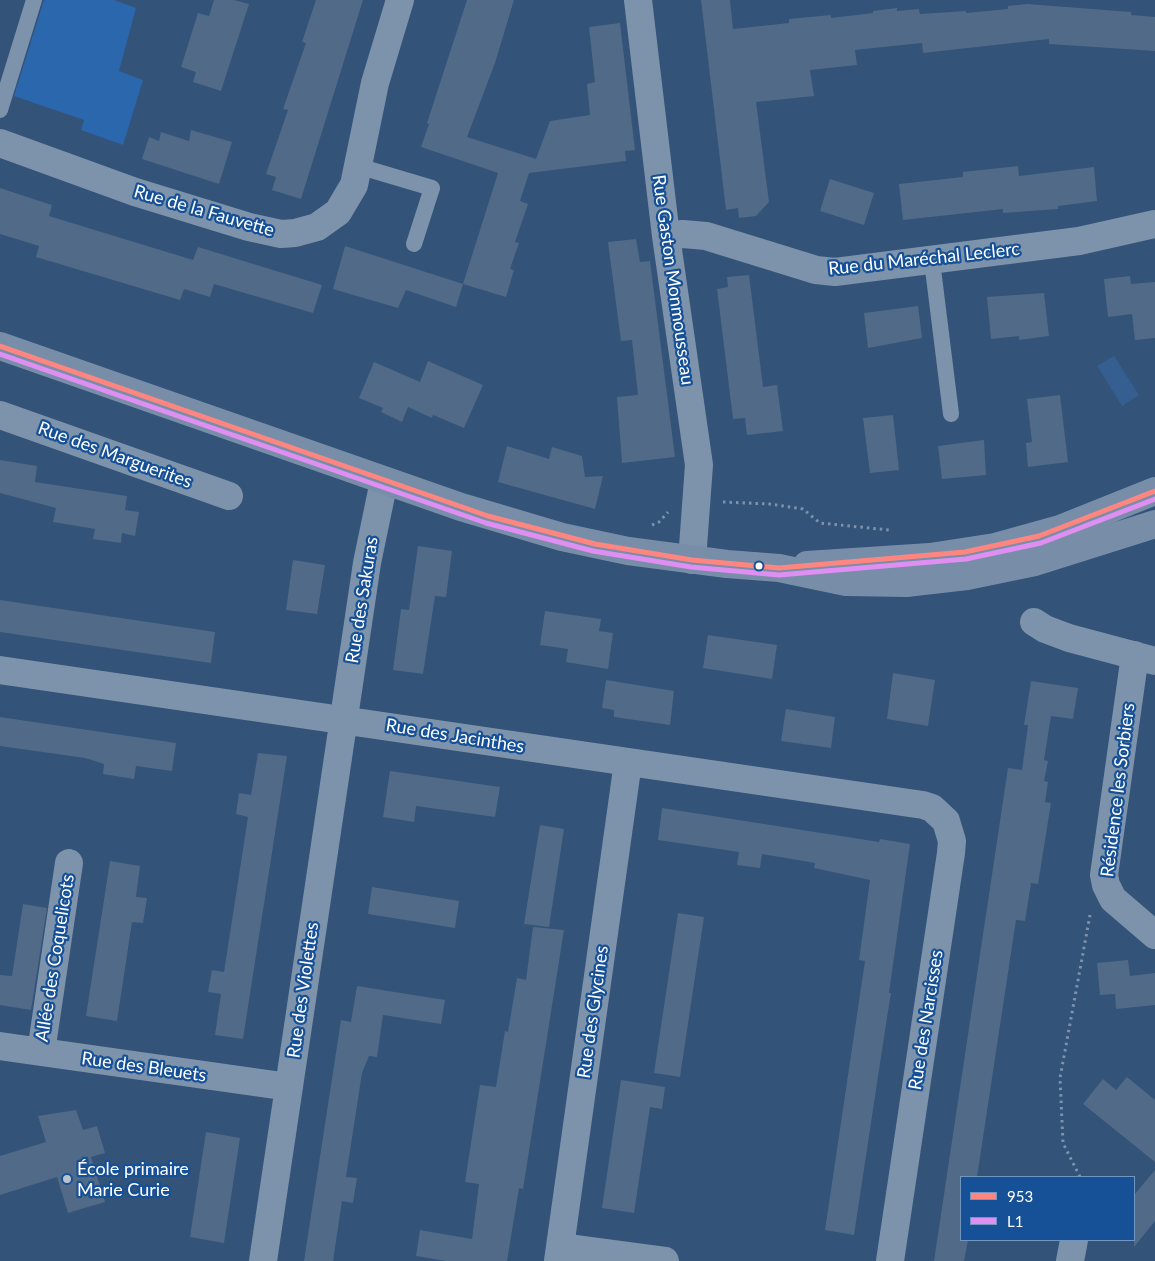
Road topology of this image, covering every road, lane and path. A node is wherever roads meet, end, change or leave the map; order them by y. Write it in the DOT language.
graph roads {
  1 [pos="34,0"];
  2 [pos="400,0"];
  3 [pos="638,0"];
  4 [pos="0,110"];
  5 [pos="0,143"];
  6 [pos="358,166"];
  7 [pos="1155,224"];
  8 [pos="666,236"];
  9 [pos="414,244"];
  10 [pos="932,261"];
  11 [pos="0,346"];
  12 [pos="0,414"];
  13 [pos="951,414"];
  14 [pos="384,481"];
  15 [pos="1155,491"];
  16 [pos="229,496"];
  17 [pos="697,502"];
  18 [pos="1155,524"];
  19 [pos="649,526"];
  20 [pos="891,530"];
  21 [pos="692,560"];
  22 [pos="779,568"];
  23 [pos="1034,622"];
  24 [pos="1145,658"];
  25 [pos="0,670"];
  26 [pos="343,720"];
  27 [pos="628,762"];
  28 [pos="911,804"];
  29 [pos="69,863"];
  30 [pos="1092,910"];
  31 [pos="1155,935"];
  32 [pos="0,1046"];
  33 [pos="41,1052"];
  34 [pos="289,1087"];
  35 [pos="1080,1176"];
  36 [pos="1074,1241"];
  37 [pos="559,1254"];
  38 [pos="263,1261"];
  39 [pos="665,1261"];
  40 [pos="890,1261"];
  41 [pos="1070,1261"];
  1 -- 4 [label="lane"];
  2 -- 6 [label="street, Rue de la Fauvette"];
  3 -- 8 [label="street, Rue Gaston Monmousseau"];
  5 -- 6 [label="street, Rue de la Fauvette"];
  6 -- 9 [label="lane"];
  7 -- 10 [label="street, Rue du Maréchal Leclerc"];
  8 -- 10 [label="street, Rue du Maréchal Leclerc"];
  8 -- 17 [label="street, Rue Gaston Monmousseau"];
  10 -- 13 [label="lane"];
  11 -- 14 [label="main road"];
  12 -- 16 [label="street, Rue des Marguerites"];
  14 -- 21 [label="main road"];
  14 -- 26 [label="street, Rue des Sakuras"];
  15 -- 22 [label="main road"];
  17 -- 19 [label="path"];
  17 -- 20 [label="path"];
  17 -- 21 [label="street, Rue Gaston Monmousseau"];
  18 -- 22 [label="main road"];
  21 -- 22 [label="main road"];
  23 -- 24 [label="street"];
  24 -- 31 [label="street, Résidence les Sorbiers"];
  25 -- 26 [label="street, Rue des Jacinthes"];
  26 -- 27 [label="street, Rue des Jacinthes"];
  26 -- 34 [label="street, Rue des Violettes"];
  27 -- 28 [label="street, Rue des Jacinthes"];
  27 -- 37 [label="street, Rue des Glycines"];
  28 -- 40 [label="street, Rue des Narcisses"];
  29 -- 33 [label="street, Allée des Coquelicots"];
  30 -- 35 [label="path"];
  32 -- 33 [label="street, Rue des Bleuets"];
  33 -- 34 [label="street, Rue des Bleuets"];
  34 -- 38 [label="street, Rue des Violettes"];
  36 -- 41 [label="street"];
  37 -- 39 [label="street"];
}
